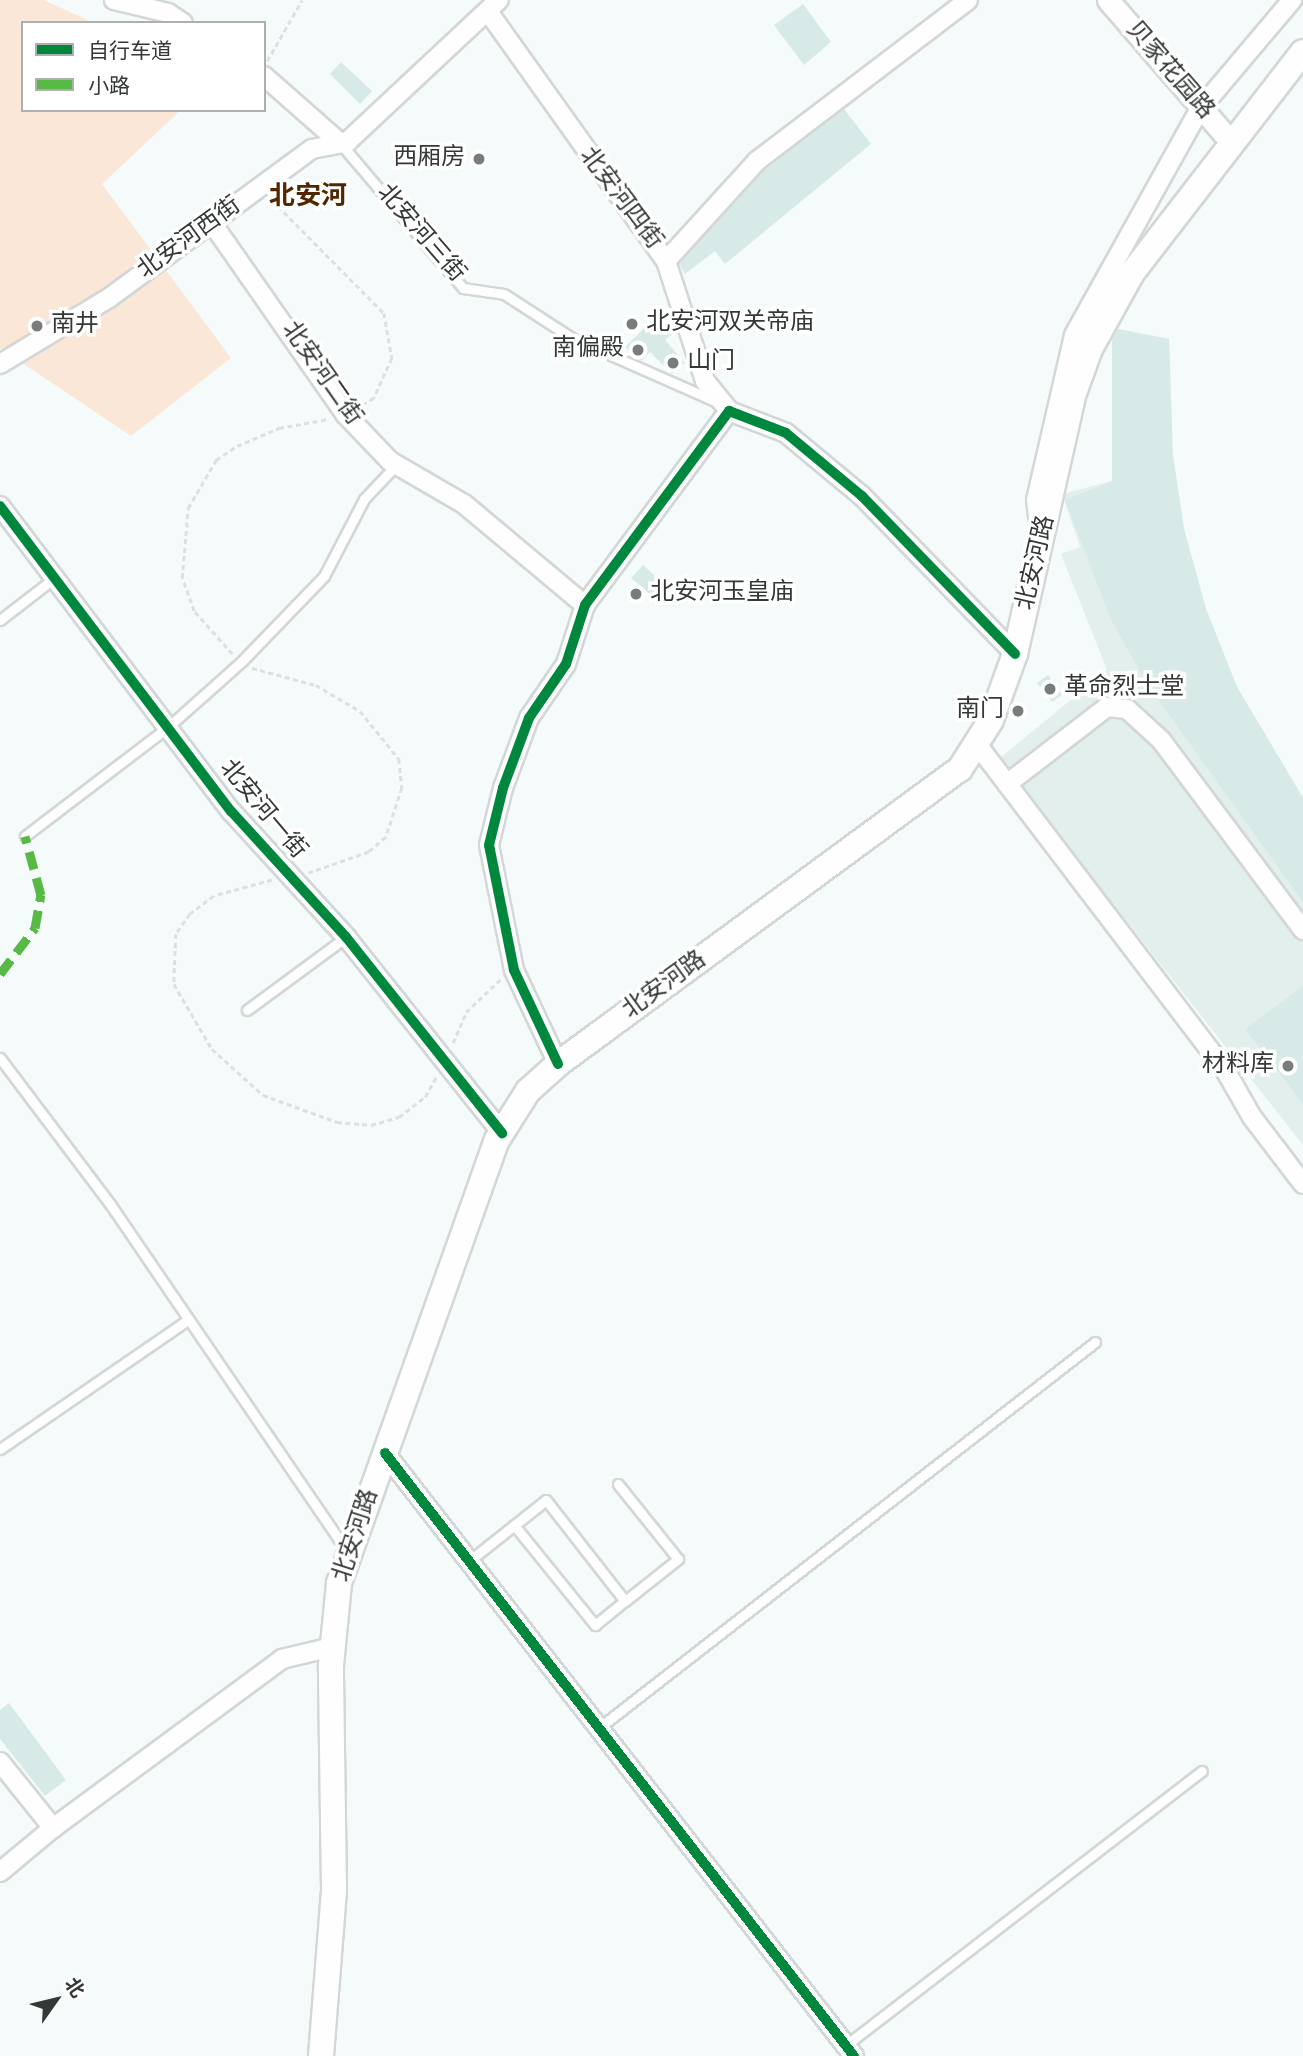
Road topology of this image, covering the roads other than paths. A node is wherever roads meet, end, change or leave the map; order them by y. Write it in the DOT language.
graph roads {
  1 [pos="114,0"];
  2 [pos="968,0"];
  3 [pos="1108,0"];
  4 [pos="1292,0"];
  5 [pos="490,4"];
  6 [pos="180,21"];
  7 [pos="1303,52"];
  8 [pos="266,78"];
  9 [pos="1200,108"];
  10 [pos="1230,141"];
  11 [pos="339,142"];
  12 [pos="212,223"];
  13 [pos="666,261"];
  14 [pos="1,362"];
  15 [pos="723,406"];
  16 [pos="396,465"];
  17 [pos="0,506"];
  18 [pos="1043,545"];
  19 [pos="53,579"];
  20 [pos="585,605"];
  21 [pos="0,620"];
  22 [pos="1015,654"];
  23 [pos="168,727"];
  24 [pos="976,743"];
  25 [pos="1007,784"];
  26 [pos="25,836"];
  27 [pos="1303,930"];
  28 [pos="346,937"];
  29 [pos="247,1010"];
  30 [pos="0,1058"];
  31 [pos="558,1064"];
  32 [pos="502,1133"];
  33 [pos="1303,1184"];
  34 [pos="188,1320"];
  35 [pos="1096,1342"];
  36 [pos="0,1449"];
  37 [pos="384,1453"];
  38 [pos="618,1483"];
  39 [pos="514,1525"];
  40 [pos="349,1555"];
  41 [pos="469,1561"];
  42 [pos="625,1601"];
  43 [pos="332,1647"];
  44 [pos="600,1727"];
  45 [pos="0,1762"];
  46 [pos="1202,1771"];
  47 [pos="53,1828"];
  48 [pos="0,1872"];
  49 [pos="850,2051"];
  50 [pos="321,2056"];
  1 -- 6 [label="street"];
  2 -- 13 [label="street"];
  3 -- 9 [label="street, 贝家花园路"];
  4 -- 9 [label="street"];
  5 -- 11 [label="street, 北安河西街"];
  5 -- 13 [label="street, 北安河四街"];
  7 -- 10 [label="main road, 北安河路"];
  8 -- 11 [label="street, 北安河三街"];
  9 -- 10 [label="street, 贝家花园路"];
  9 -- 18 [label="street"];
  10 -- 18 [label="main road, 北安河路"];
  11 -- 12 [label="street, 北安河西街"];
  11 -- 15 [label="lane, 北安河三街"];
  12 -- 14 [label="street, 北安河西街"];
  12 -- 16 [label="street, 北安河二街"];
  13 -- 15 [label="street, 北安河四街"];
  15 -- 20 [label="street"];
  15 -- 22 [label="street"];
  16 -- 20 [label="street, 北安河二街"];
  16 -- 23 [label="lane"];
  17 -- 19 [label="street, 北安河一街"];
  18 -- 22 [label="main road, 北安河路"];
  19 -- 21 [label="lane"];
  19 -- 23 [label="street, 北安河一街"];
  20 -- 31 [label="street"];
  22 -- 24 [label="main road, 北安河路"];
  23 -- 26 [label="lane"];
  23 -- 28 [label="street, 北安河一街"];
  24 -- 25 [label="street"];
  24 -- 31 [label="main road, 北安河路"];
  25 -- 27 [label="street"];
  25 -- 33 [label="street"];
  28 -- 29 [label="lane"];
  28 -- 32 [label="street, 北安河一街"];
  30 -- 34 [label="lane"];
  31 -- 32 [label="main road, 北安河路"];
  32 -- 37 [label="main road, 北安河路"];
  34 -- 36 [label="lane"];
  34 -- 40 [label="lane"];
  35 -- 44 [label="lane"];
  37 -- 40 [label="main road, 北安河路"];
  37 -- 41 [label="street"];
  38 -- 42 [label="lane"];
  39 -- 41 [label="lane"];
  39 -- 42 [label="lane"];
  39 -- 42 [label="lane"];
  40 -- 43 [label="main road, 北安河路"];
  41 -- 44 [label="street"];
  43 -- 47 [label="street"];
  43 -- 50 [label="main road, 北安河路"];
  44 -- 49 [label="street"];
  45 -- 47 [label="street"];
  46 -- 49 [label="lane"];
  47 -- 48 [label="street"];
}
